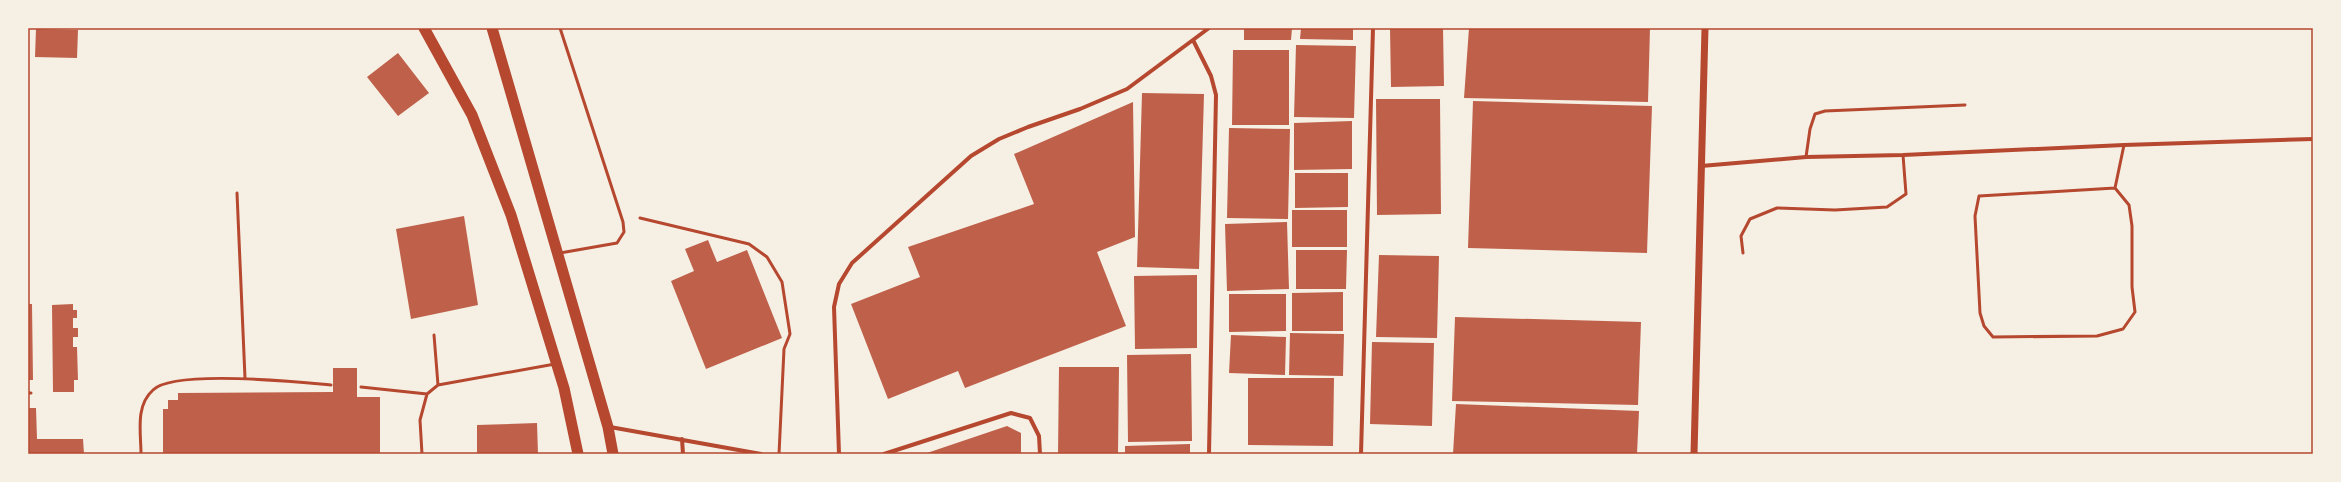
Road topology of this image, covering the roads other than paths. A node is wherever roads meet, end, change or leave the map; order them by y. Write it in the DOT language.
graph roads {
  1 [pos="424,28"];
  2 [pos="492,28"];
  3 [pos="560,28"];
  4 [pos="1209,28"];
  5 [pos="1373,28"];
  6 [pos="1705,28"];
  7 [pos="1193,40"];
  8 [pos="1965,105"];
  9 [pos="2313,139"];
  10 [pos="2124,145"];
  11 [pos="1903,155"];
  12 [pos="1806,157"];
  13 [pos="1701,166"];
  14 [pos="2115,188"];
  15 [pos="237,193"];
  16 [pos="640,218"];
  17 [pos="558,253"];
  18 [pos="1743,253"];
  19 [pos="434,335"];
  20 [pos="556,363"];
  21 [pos="246,378"];
  22 [pos="331,385"];
  23 [pos="438,385"];
  24 [pos="361,387"];
  25 [pos="427,394"];
  26 [pos="608,427"];
  27 [pos="682,439"];
  28 [pos="141,454"];
  29 [pos="422,454"];
  30 [pos="578,454"];
  31 [pos="613,454"];
  32 [pos="683,454"];
  33 [pos="760,454"];
  34 [pos="779,454"];
  35 [pos="839,454"];
  36 [pos="884,454"];
  37 [pos="1040,454"];
  38 [pos="1210,454"];
  39 [pos="1361,454"];
  40 [pos="1694,454"];
  1 -- 20 [label="highway"];
  2 -- 17 [label="highway"];
  3 -- 17 [label="lane"];
  4 -- 7 [label="street"];
  5 -- 39 [label="street"];
  6 -- 13 [label="street"];
  7 -- 35 [label="street"];
  7 -- 38 [label="street"];
  8 -- 12 [label="lane"];
  9 -- 10 [label="street"];
  10 -- 11 [label="street"];
  10 -- 14 [label="lane"];
  11 -- 12 [label="street"];
  11 -- 18 [label="lane"];
  12 -- 13 [label="street"];
  13 -- 40 [label="street"];
  14 -- 14 [label="lane"];
  15 -- 21 [label="lane"];
  16 -- 34 [label="lane"];
  17 -- 26 [label="highway"];
  19 -- 23 [label="lane"];
  20 -- 23 [label="lane"];
  20 -- 30 [label="highway"];
  21 -- 22 [label="lane"];
  21 -- 28 [label="lane"];
  23 -- 25 [label="lane"];
  24 -- 25 [label="lane"];
  25 -- 29 [label="lane"];
  26 -- 27 [label="street"];
  26 -- 31 [label="highway"];
  27 -- 32 [label="street"];
  27 -- 33 [label="street"];
  36 -- 37 [label="street"];
}
